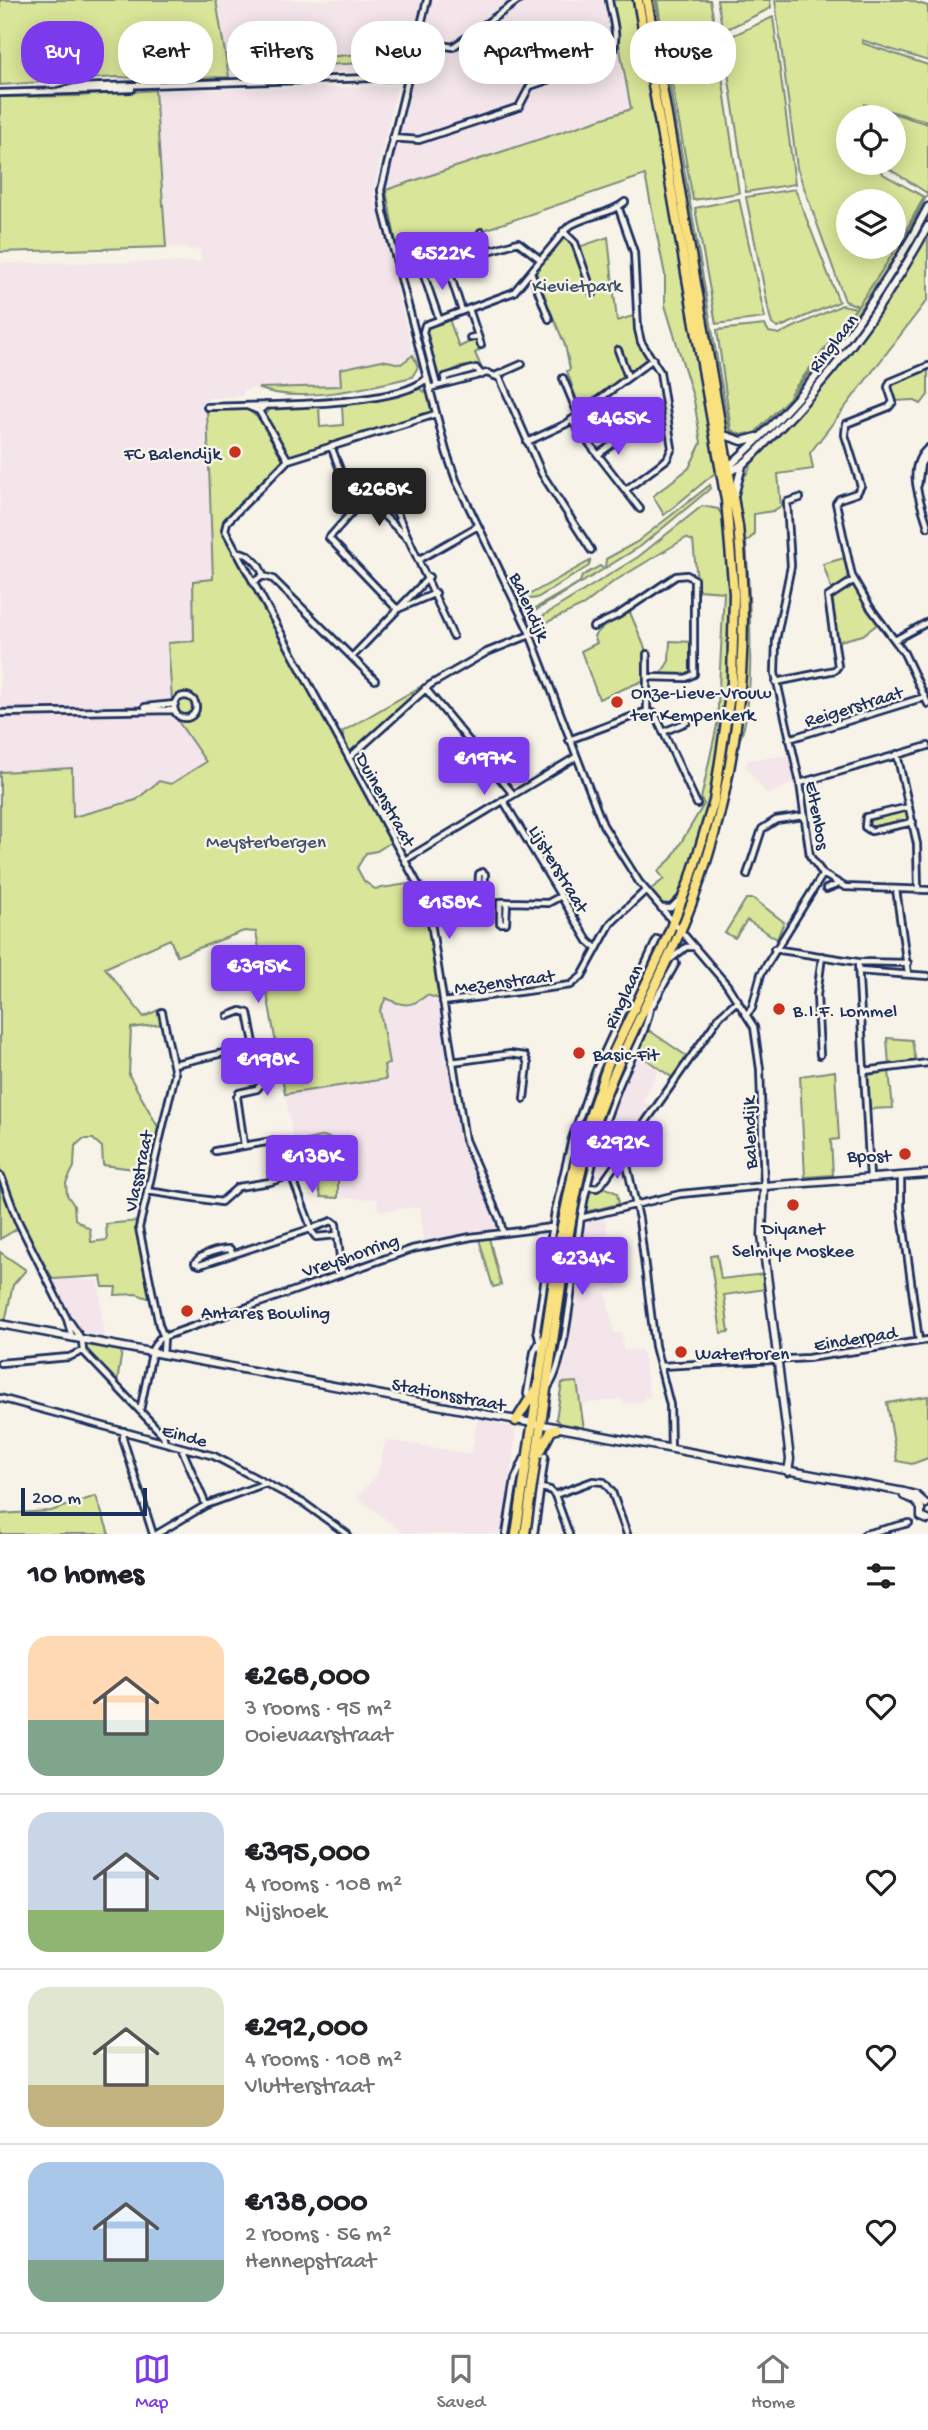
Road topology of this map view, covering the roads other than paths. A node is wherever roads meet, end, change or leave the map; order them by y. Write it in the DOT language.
graph roads {
  1 [pos="426,0"];
  2 [pos="519,0"];
  3 [pos="609,0"];
  4 [pos="638,0"];
  5 [pos="647,0"];
  6 [pos="421,21"];
  7 [pos="445,46"];
  8 [pos="351,80"];
  9 [pos="405,84"];
  10 [pos="0,93"];
  11 [pos="391,138"];
  12 [pos="625,202"];
  13 [pos="928,207"];
  14 [pos="619,209"];
  15 [pos="928,226"];
  16 [pos="563,231"];
  17 [pos="481,232"];
  18 [pos="541,260"];
  19 [pos="531,272"];
  20 [pos="593,294"];
  21 [pos="469,309"];
  22 [pos="462,311"];
  23 [pos="439,319"];
  24 [pos="549,319"];
  25 [pos="414,326"];
  26 [pos="423,327"];
  27 [pos="478,336"];
  28 [pos="470,338"];
  29 [pos="481,345"];
  30 [pos="618,350"];
  31 [pos="653,359"];
  32 [pos="522,364"];
  33 [pos="928,366"];
  34 [pos="497,375"];
  35 [pos="628,377"];
  36 [pos="427,378"];
  37 [pos="563,378"];
  38 [pos="437,386"];
  39 [pos="429,388"];
  40 [pos="247,405"];
  41 [pos="266,405"];
  42 [pos="207,407"];
  43 [pos="259,411"];
  44 [pos="578,414"];
  45 [pos="436,415"];
  46 [pos="571,420"];
  47 [pos="640,424"];
  48 [pos="724,435"];
  49 [pos="759,436"];
  50 [pos="527,442"];
  51 [pos="331,446"];
  52 [pos="928,448"];
  53 [pos="599,454"];
  54 [pos="928,454"];
  55 [pos="288,460"];
  56 [pos="744,463"];
  57 [pos="727,470"];
  58 [pos="918,486"];
  59 [pos="627,489"];
  60 [pos="365,497"];
  61 [pos="734,498"];
  62 [pos="800,498"];
  63 [pos="640,509"];
  64 [pos="478,526"];
  65 [pos="928,527"];
  66 [pos="411,541"];
  67 [pos="591,550"];
  68 [pos="236,552"];
  69 [pos="419,559"];
  70 [pos="263,576"];
  71 [pos="429,577"];
  72 [pos="854,580"];
  73 [pos="253,582"];
  74 [pos="436,593"];
  75 [pos="397,610"];
  76 [pos="928,622"];
  77 [pos="593,627"];
  78 [pos="530,635"];
  79 [pos="453,636"];
  80 [pos="895,640"];
  81 [pos="647,654"];
  82 [pos="353,656"];
  83 [pos="647,677"];
  84 [pos="375,680"];
  85 [pos="776,682"];
  86 [pos="425,688"];
  87 [pos="925,697"];
  88 [pos="928,704"];
  89 [pos="175,707"];
  90 [pos="647,711"];
  91 [pos="0,713"];
  92 [pos="687,722"];
  93 [pos="663,732"];
  94 [pos="789,739"];
  95 [pos="569,740"];
  96 [pos="928,746"];
  97 [pos="897,754"];
  98 [pos="576,757"];
  99 [pos="349,758"];
  100 [pos="800,783"];
  101 [pos="513,794"];
  102 [pos="503,800"];
  103 [pos="697,804"];
  104 [pos="909,807"];
  105 [pos="803,816"];
  106 [pos="913,822"];
  107 [pos="405,860"];
  108 [pos="823,874"];
  109 [pos="747,875"];
  110 [pos="839,884"];
  111 [pos="826,889"];
  112 [pos="897,889"];
  113 [pos="646,890"];
  114 [pos="918,890"];
  115 [pos="928,890"];
  116 [pos="478,896"];
  117 [pos="684,896"];
  118 [pos="561,897"];
  119 [pos="507,902"];
  120 [pos="428,904"];
  121 [pos="660,908"];
  122 [pos="677,927"];
  123 [pos="657,939"];
  124 [pos="694,947"];
  125 [pos="596,948"];
  126 [pos="774,949"];
  127 [pos="662,950"];
  128 [pos="822,956"];
  129 [pos="648,961"];
  130 [pos="858,962"];
  131 [pos="676,963"];
  132 [pos="908,963"];
  133 [pos="664,966"];
  134 [pos="858,971"];
  135 [pos="908,974"];
  136 [pos="928,975"];
  137 [pos="651,993"];
  138 [pos="738,1000"];
  139 [pos="443,1002"];
  140 [pos="651,1006"];
  141 [pos="162,1012"];
  142 [pos="747,1014"];
  143 [pos="228,1016"];
  144 [pos="255,1046"];
  145 [pos="820,1055"];
  146 [pos="452,1062"];
  147 [pos="928,1063"];
  148 [pos="174,1064"];
  149 [pos="864,1071"];
  150 [pos="524,1099"];
  151 [pos="244,1145"];
  152 [pos="215,1151"];
  153 [pos="624,1152"];
  154 [pos="291,1174"];
  155 [pos="928,1174"];
  156 [pos="1,1176"];
  157 [pos="901,1176"];
  158 [pos="870,1178"];
  159 [pos="764,1186"];
  160 [pos="587,1187"];
  161 [pos="147,1191"];
  162 [pos="635,1204"];
  163 [pos="581,1217"];
  164 [pos="552,1227"];
  165 [pos="310,1228"];
  166 [pos="503,1233"];
  167 [pos="337,1235"];
  168 [pos="232,1254"];
  169 [pos="342,1273"];
  170 [pos="67,1319"];
  171 [pos="0,1324"];
  172 [pos="164,1337"];
  173 [pos="72,1338"];
  174 [pos="82,1340"];
  175 [pos="928,1340"];
  176 [pos="919,1341"];
  177 [pos="539,1344"];
  178 [pos="82,1351"];
  179 [pos="152,1353"];
  180 [pos="542,1354"];
  181 [pos="163,1355"];
  182 [pos="780,1361"];
  183 [pos="0,1363"];
  184 [pos="661,1366"];
  185 [pos="542,1388"];
  186 [pos="527,1394"];
  187 [pos="0,1398"];
  188 [pos="140,1411"];
  189 [pos="516,1421"];
  190 [pos="536,1425"];
  191 [pos="556,1429"];
  192 [pos="124,1432"];
  193 [pos="165,1442"];
  194 [pos="181,1447"];
  195 [pos="671,1450"];
  196 [pos="536,1456"];
  197 [pos="789,1472"];
  198 [pos="533,1480"];
  199 [pos="266,1483"];
  200 [pos="541,1488"];
  201 [pos="555,1495"];
  202 [pos="206,1505"];
  203 [pos="925,1506"];
  204 [pos="921,1519"];
  205 [pos="909,1523"];
  206 [pos="155,1534"];
  207 [pos="347,1534"];
  208 [pos="506,1534"];
  209 [pos="516,1534"];
  210 [pos="525,1534"];
  211 [pos="534,1534"];
  212 [pos="569,1534"];
  213 [pos="627,1534"];
  214 [pos="865,1534"];
  1 -- 6 [label="street, Balendijk"];
  2 -- 7 [label="street"];
  3 -- 11 [label="street"];
  4 -- 57 [label="highway"];
  5 -- 48 [label="highway"];
  8 -- 10 [label="street"];
  9 -- 11 [label="street, Balendijk"];
  11 -- 25 [label="street, Balendijk"];
  12 -- 14 [label="street"];
  13 -- 49 [label="main road, Ringlaan"];
  14 -- 16 [label="street"];
  14 -- 31 [label="street"];
  15 -- 56 [label="main road, Ringlaan"];
  16 -- 18 [label="street"];
  16 -- 20 [label="street"];
  17 -- 18 [label="street"];
  18 -- 19 [label="street"];
  19 -- 21 [label="street"];
  19 -- 24 [label="street"];
  21 -- 22 [label="street"];
  21 -- 27 [label="street"];
  22 -- 23 [label="street"];
  22 -- 23 [label="street"];
  23 -- 26 [label="street"];
  25 -- 26 [label="street"];
  25 -- 36 [label="street, Balendijk"];
  26 -- 38 [label="street"];
  27 -- 28 [label="street"];
  27 -- 29 [label="street"];
  30 -- 35 [label="street"];
  31 -- 35 [label="street"];
  31 -- 59 [label="street"];
  32 -- 34 [label="street"];
  33 -- 72 [label="street"];
  34 -- 38 [label="street"];
  34 -- 50 [label="street"];
  35 -- 44 [label="street"];
  36 -- 39 [label="street, Balendijk"];
  36 -- 41 [label="street"];
  37 -- 44 [label="street"];
  38 -- 39 [label="street"];
  39 -- 45 [label="street, Balendijk"];
  40 -- 41 [label="street"];
  40 -- 42 [label="street"];
  40 -- 43 [label="street"];
  41 -- 43 [label="street"];
  43 -- 55 [label="street"];
  44 -- 46 [label="street"];
  45 -- 51 [label="street, Duinenstraat"];
  45 -- 64 [label="street, Balendijk"];
  46 -- 50 [label="street"];
  46 -- 53 [label="street"];
  47 -- 53 [label="street"];
  48 -- 49 [label="main road"];
  48 -- 57 [label="highway"];
  49 -- 57 [label="main road, Ringlaan"];
  50 -- 67 [label="street"];
  51 -- 55 [label="street, Duinenstraat"];
  51 -- 60 [label="street"];
  52 -- 58 [label="street"];
  53 -- 59 [label="street"];
  54 -- 58 [label="street"];
  55 -- 68 [label="street, Duinenstraat"];
  56 -- 57 [label="main road, Ringlaan"];
  56 -- 61 [label="main road, Ringlaan"];
  57 -- 61 [label="highway, Ringlaan"];
  57 -- 117 [label="highway, Ringlaan"];
  58 -- 65 [label="street"];
  59 -- 63 [label="street"];
  60 -- 66 [label="street"];
  60 -- 66 [label="street"];
  60 -- 75 [label="street"];
  61 -- 122 [label="highway, Ringlaan"];
  62 -- 85 [label="street, Eltenbos"];
  64 -- 69 [label="street"];
  64 -- 78 [label="street, Balendijk"];
  66 -- 69 [label="street"];
  68 -- 70 [label="street"];
  68 -- 73 [label="street, Duinenstraat"];
  69 -- 71 [label="street"];
  70 -- 73 [label="street"];
  70 -- 82 [label="street"];
  71 -- 74 [label="street"];
  71 -- 75 [label="street"];
  72 -- 80 [label="street"];
  72 -- 85 [label="street"];
  73 -- 99 [label="street, Duinenstraat"];
  74 -- 75 [label="street"];
  74 -- 79 [label="street"];
  75 -- 82 [label="street"];
  76 -- 80 [label="street"];
  77 -- 83 [label="street"];
  78 -- 86 [label="street"];
  78 -- 95 [label="street, Balendijk"];
  80 -- 87 [label="street"];
  81 -- 83 [label="street"];
  82 -- 84 [label="street"];
  83 -- 90 [label="street"];
  85 -- 94 [label="street, Eltenbos"];
  86 -- 99 [label="street"];
  86 -- 101 [label="street"];
  87 -- 88 [label="street"];
  87 -- 94 [label="street, Reigerstraat"];
  89 -- 89 [label="street"];
  89 -- 91 [label="street"];
  90 -- 93 [label="street"];
  90 -- 95 [label="street"];
  92 -- 93 [label="street"];
  93 -- 103 [label="street"];
  94 -- 100 [label="street, Eltenbos"];
  95 -- 98 [label="street, Balendijk"];
  96 -- 97 [label="street"];
  97 -- 100 [label="street"];
  97 -- 104 [label="street"];
  98 -- 101 [label="street"];
  98 -- 113 [label="street, Balendijk"];
  99 -- 107 [label="street, Duinenstraat"];
  100 -- 105 [label="street, Eltenbos"];
  101 -- 102 [label="street"];
  102 -- 107 [label="street"];
  102 -- 118 [label="street, Lijsterstraat"];
  104 -- 106 [label="street"];
  104 -- 106 [label="street"];
  105 -- 108 [label="street, Eltenbos"];
  105 -- 109 [label="street"];
  106 -- 114 [label="street"];
  107 -- 120 [label="street, Duinenstraat"];
  108 -- 110 [label="street"];
  108 -- 126 [label="street, Eltenbos"];
  110 -- 111 [label="street"];
  110 -- 112 [label="street"];
  112 -- 114 [label="street"];
  112 -- 132 [label="street"];
  113 -- 121 [label="street, Balendijk"];
  113 -- 125 [label="street, Mezenstraat"];
  114 -- 115 [label="street"];
  116 -- 116 [label="street"];
  116 -- 120 [label="street"];
  117 -- 121 [label="street"];
  117 -- 122 [label="highway, Ringlaan"];
  118 -- 119 [label="street"];
  118 -- 125 [label="street, Lijsterstraat"];
  120 -- 139 [label="street, Duinenstraat"];
  121 -- 122 [label="street, Balendijk"];
  122 -- 124 [label="street, Balendijk"];
  122 -- 127 [label="highway, Ringlaan"];
  122 -- 133 [label="highway, Ringlaan"];
  123 -- 129 [label="street"];
  124 -- 133 [label="street"];
  124 -- 138 [label="street, Balendijk"];
  125 -- 139 [label="street, Mezenstraat"];
  126 -- 128 [label="street"];
  126 -- 142 [label="street, Eltenbos"];
  127 -- 129 [label="street"];
  127 -- 180 [label="highway, Ringlaan"];
  128 -- 130 [label="street"];
  128 -- 145 [label="street"];
  129 -- 164 [label="street"];
  130 -- 132 [label="street"];
  130 -- 134 [label="street"];
  131 -- 140 [label="street"];
  132 -- 135 [label="street"];
  133 -- 137 [label="highway, Ringlaan"];
  134 -- 135 [label="street"];
  134 -- 149 [label="street"];
  135 -- 136 [label="street"];
  137 -- 140 [label="street"];
  137 -- 185 [label="highway, Ringlaan"];
  138 -- 142 [label="street, Balendijk"];
  138 -- 153 [label="street"];
  139 -- 146 [label="street, Duinenstraat"];
  140 -- 160 [label="street"];
  141 -- 148 [label="street, Vlasstraat"];
  142 -- 159 [label="street, Balendijk"];
  143 -- 144 [label="street"];
  144 -- 148 [label="street"];
  144 -- 151 [label="street"];
  146 -- 150 [label="street"];
  146 -- 166 [label="street, Duinenstraat"];
  147 -- 149 [label="street"];
  148 -- 161 [label="street, Vlasstraat"];
  149 -- 158 [label="street"];
  151 -- 152 [label="street"];
  151 -- 154 [label="street"];
  153 -- 160 [label="street"];
  153 -- 162 [label="street"];
  154 -- 161 [label="street"];
  154 -- 165 [label="street"];
  155 -- 157 [label="main road"];
  156 -- 170 [label="street"];
  157 -- 158 [label="main road"];
  157 -- 176 [label="street"];
  158 -- 159 [label="main road"];
  159 -- 162 [label="street"];
  159 -- 182 [label="main road"];
  160 -- 163 [label="street"];
  161 -- 172 [label="street, Vlasstraat"];
  162 -- 163 [label="street"];
  162 -- 184 [label="street"];
  163 -- 185 [label="street"];
  164 -- 166 [label="street, Vreyshorring"];
  164 -- 177 [label="street"];
  165 -- 167 [label="street"];
  165 -- 167 [label="street"];
  165 -- 168 [label="street"];
  166 -- 169 [label="street, Vreyshorring"];
  167 -- 169 [label="street"];
  168 -- 168 [label="street"];
  169 -- 172 [label="street, Vreyshorring"];
  170 -- 173 [label="street"];
  170 -- 174 [label="street"];
  171 -- 173 [label="main road, Stationsstraat"];
  172 -- 179 [label="street"];
  172 -- 181 [label="street"];
  173 -- 174 [label="main road, Stationsstraat"];
  174 -- 178 [label="street"];
  174 -- 179 [label="main road, Stationsstraat"];
  175 -- 176 [label="street, Einderpad"];
  176 -- 182 [label="street, Einderpad"];
  177 -- 180 [label="street"];
  177 -- 186 [label="street"];
  178 -- 183 [label="street"];
  178 -- 188 [label="street"];
  179 -- 181 [label="main road, Stationsstraat"];
  179 -- 188 [label="street"];
  180 -- 185 [label="highway, Ringlaan"];
  181 -- 189 [label="main road, Stationsstraat"];
  182 -- 184 [label="street, Einderpad"];
  182 -- 197 [label="main road"];
  184 -- 195 [label="street"];
  185 -- 189 [label="highway"];
  185 -- 190 [label="highway, Ringlaan"];
  187 -- 192 [label="street, Einde"];
  188 -- 193 [label="street"];
  189 -- 190 [label="main road, Stationsstraat"];
  190 -- 191 [label="main road, Stationsstraat"];
  190 -- 196 [label="highway, Ringlaan"];
  191 -- 195 [label="main road, Stationsstraat"];
  191 -- 196 [label="highway"];
  192 -- 193 [label="street, Einde"];
  192 -- 206 [label="street"];
  193 -- 194 [label="street, Einde"];
  194 -- 199 [label="street, Einde"];
  194 -- 202 [label="street"];
  195 -- 197 [label="main road, Stationsstraat"];
  196 -- 198 [label="highway, Ringlaan"];
  196 -- 200 [label="street"];
  196 -- 208 [label="street"];
  196 -- 209 [label="highway, Ringlaan"];
  197 -- 203 [label="main road, Stationsstraat"];
  198 -- 200 [label="street"];
  198 -- 210 [label="highway, Ringlaan"];
  199 -- 202 [label="street"];
  199 -- 207 [label="street, Einde"];
  200 -- 201 [label="street"];
  200 -- 211 [label="street"];
  201 -- 212 [label="street"];
  201 -- 213 [label="street"];
  202 -- 206 [label="street"];
  203 -- 204 [label="main road"];
  205 -- 214 [label="street"];
}
